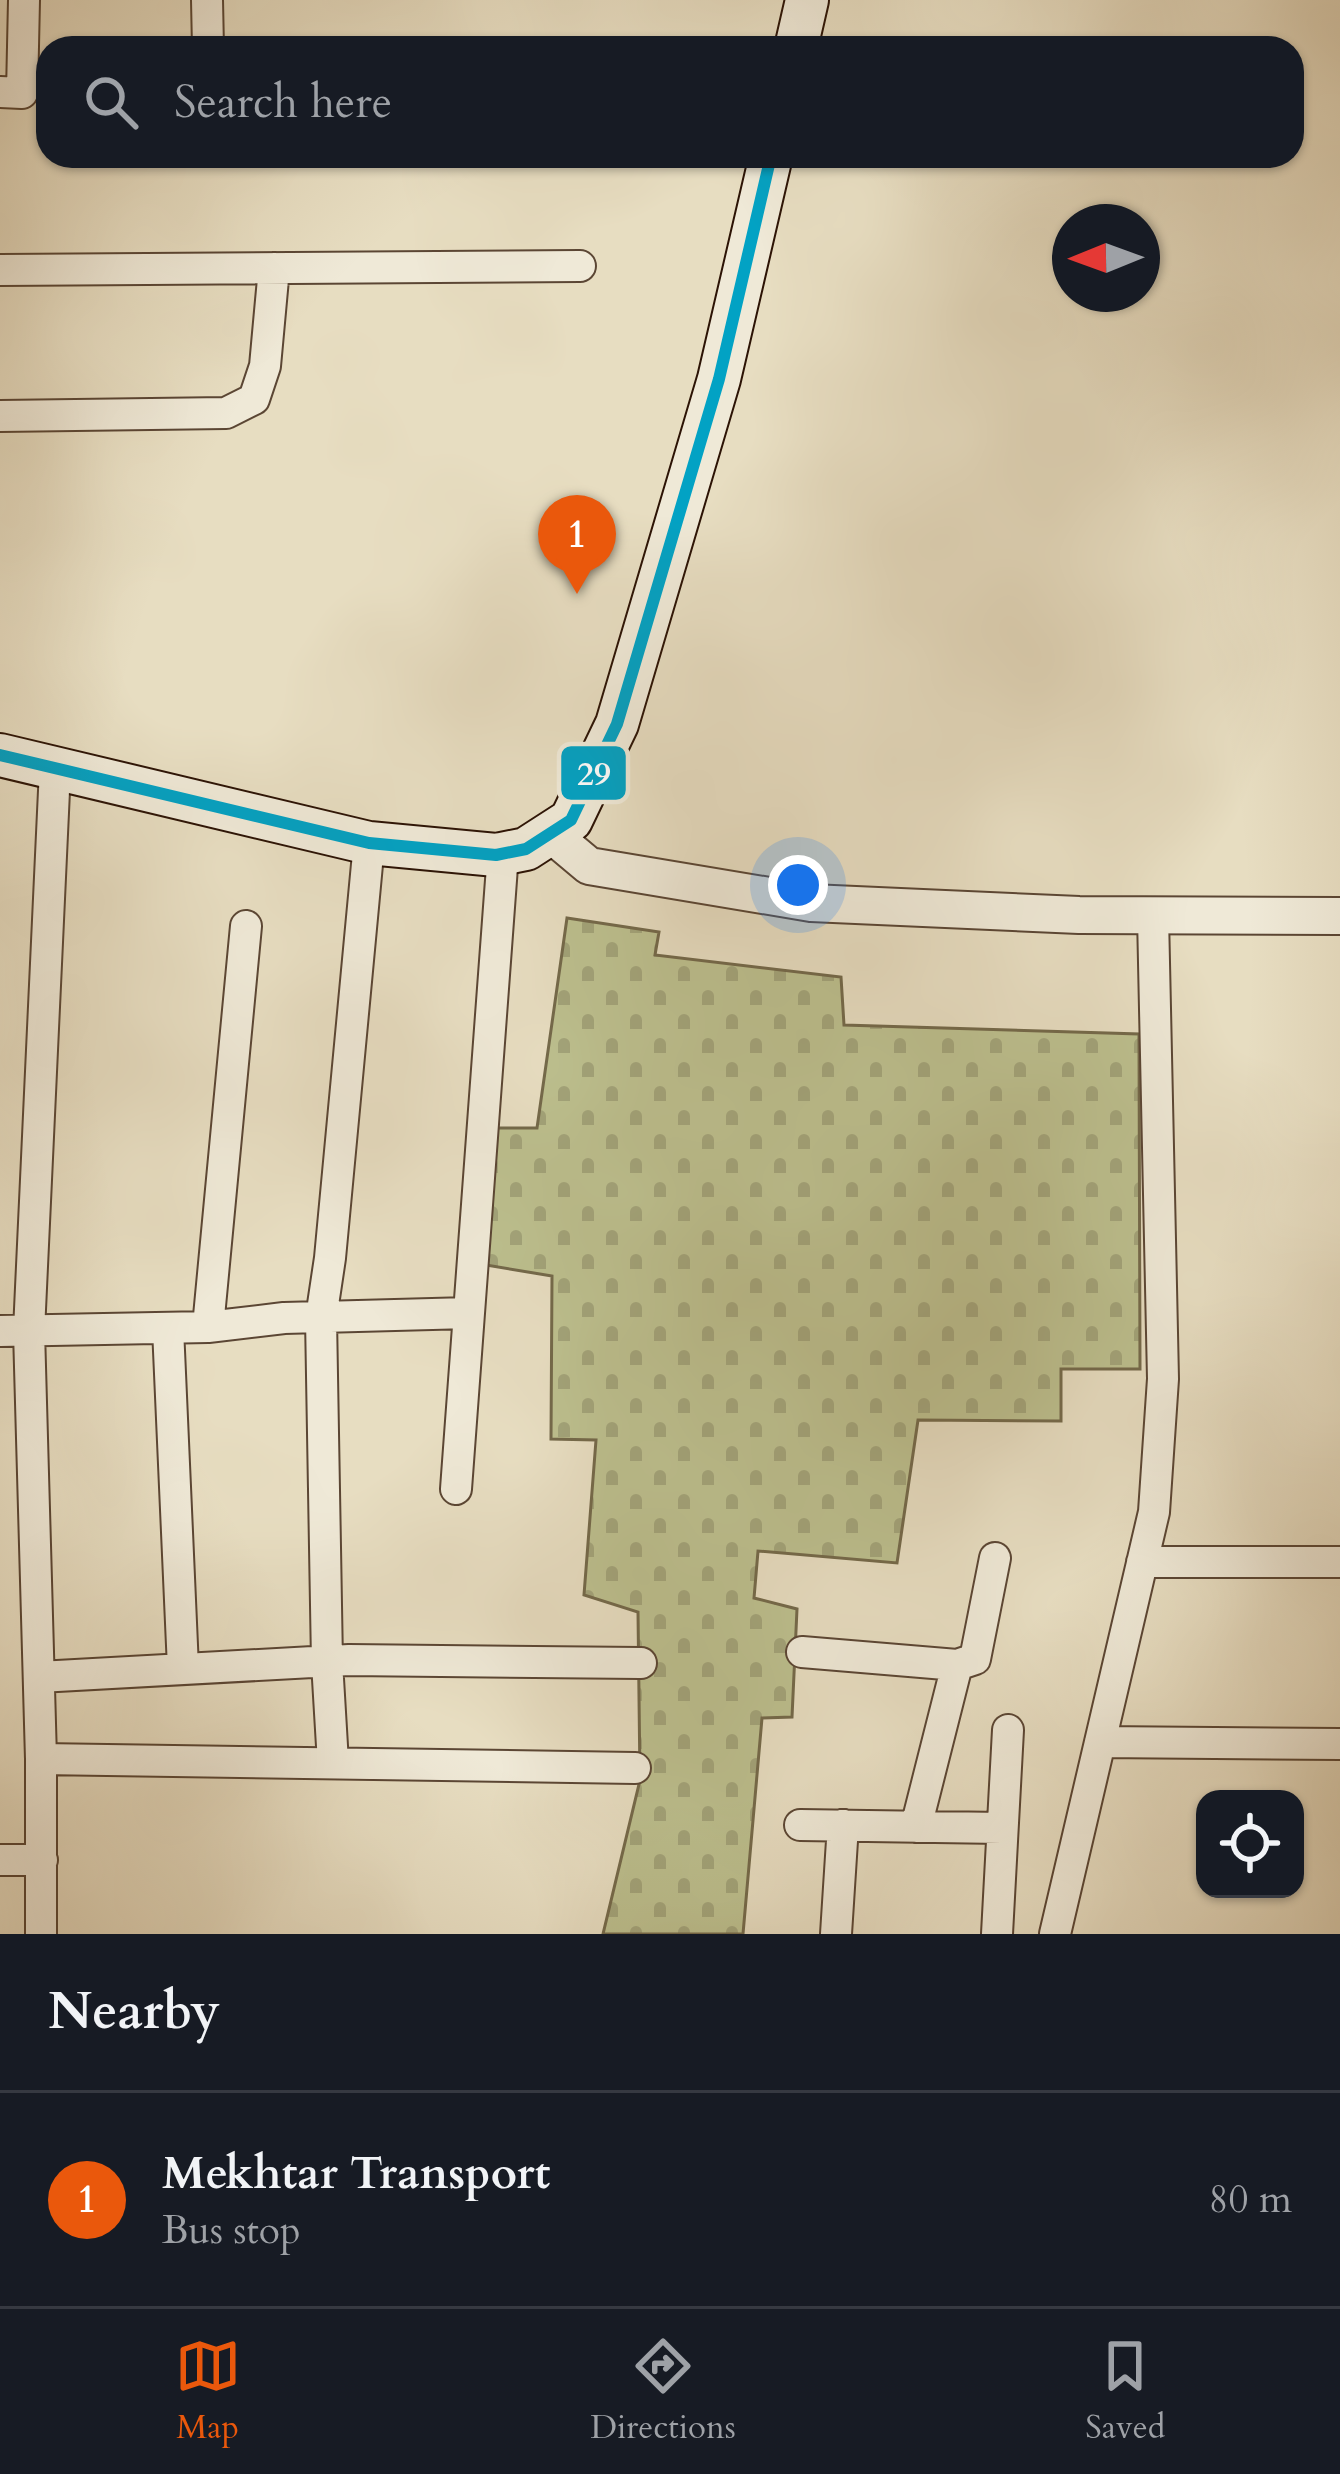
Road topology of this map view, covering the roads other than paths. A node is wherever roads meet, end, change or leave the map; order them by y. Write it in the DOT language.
graph roads {
  1 [pos="24,0"];
  2 [pos="207,0"];
  3 [pos="807,0"];
  4 [pos="208,36"];
  5 [pos="799,36"];
  6 [pos="0,92"];
  7 [pos="768,168"];
  8 [pos="580,266"];
  9 [pos="274,268"];
  10 [pos="0,270"];
  11 [pos="0,416"];
  12 [pos="0,755"];
  13 [pos="55,769"];
  14 [pos="552,835"];
  15 [pos="369,843"];
  16 [pos="503,853"];
  17 [pos="1153,916"];
  18 [pos="1340,916"];
  19 [pos="246,926"];
  20 [pos="469,1313"];
  21 [pos="321,1318"];
  22 [pos="208,1327"];
  23 [pos="167,1328"];
  24 [pos="15,1331"];
  25 [pos="456,1489"];
  26 [pos="994,1558"];
  27 [pos="1142,1562"];
  28 [pos="1340,1562"];
  29 [pos="802,1652"];
  30 [pos="327,1662"];
  31 [pos="641,1663"];
  32 [pos="957,1665"];
  33 [pos="183,1668"];
  34 [pos="39,1677"];
  35 [pos="1008,1730"];
  36 [pos="1100,1742"];
  37 [pos="1340,1744"];
  38 [pos="41,1759"];
  39 [pos="333,1763"];
  40 [pos="635,1768"];
  41 [pos="800,1825"];
  42 [pos="843,1826"];
  43 [pos="916,1826"];
  44 [pos="1002,1828"];
  45 [pos="0,1860"];
  46 [pos="41,1860"];
  47 [pos="41,1934"];
  48 [pos="836,1934"];
  49 [pos="997,1934"];
  50 [pos="1055,1934"];
  1 -- 6 [label="street"];
  2 -- 4 [label="street"];
  3 -- 5 [label="main road"];
  7 -- 14 [label="main road"];
  8 -- 9 [label="street"];
  9 -- 10 [label="street"];
  9 -- 11 [label="street"];
  12 -- 13 [label="main road"];
  13 -- 15 [label="main road"];
  13 -- 24 [label="street"];
  14 -- 16 [label="main road"];
  14 -- 17 [label="street"];
  15 -- 16 [label="main road"];
  15 -- 21 [label="street"];
  16 -- 20 [label="street"];
  17 -- 18 [label="street"];
  17 -- 27 [label="street"];
  19 -- 22 [label="street"];
  20 -- 21 [label="street"];
  20 -- 25 [label="street"];
  21 -- 22 [label="street"];
  21 -- 30 [label="street"];
  22 -- 23 [label="street"];
  23 -- 24 [label="street"];
  23 -- 33 [label="street"];
  24 -- 34 [label="street"];
  26 -- 32 [label="street"];
  27 -- 28 [label="street"];
  27 -- 36 [label="street"];
  29 -- 32 [label="street"];
  30 -- 31 [label="street"];
  30 -- 33 [label="street"];
  30 -- 39 [label="street"];
  32 -- 43 [label="street"];
  33 -- 34 [label="street"];
  34 -- 38 [label="street"];
  35 -- 44 [label="street"];
  36 -- 37 [label="street"];
  36 -- 50 [label="street"];
  38 -- 39 [label="street"];
  38 -- 46 [label="street"];
  39 -- 40 [label="street"];
  41 -- 42 [label="street"];
  42 -- 43 [label="street"];
  42 -- 48 [label="street"];
  43 -- 44 [label="street"];
  44 -- 49 [label="street"];
  45 -- 46 [label="street"];
  46 -- 47 [label="street"];
}
